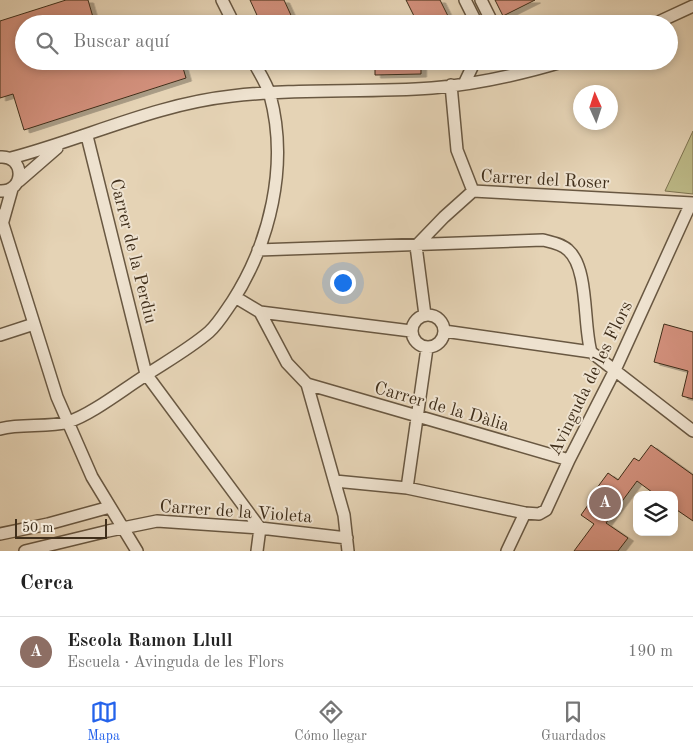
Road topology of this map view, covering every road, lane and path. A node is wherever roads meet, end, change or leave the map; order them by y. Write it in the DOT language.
graph roads {
  1 [pos="222,0"];
  2 [pos="464,0"];
  3 [pos="481,0"];
  4 [pos="693,6"];
  5 [pos="230,15"];
  6 [pos="472,15"];
  7 [pos="488,15"];
  8 [pos="674,15"];
  9 [pos="258,70"];
  10 [pos="471,70"];
  11 [pos="521,70"];
  12 [pos="464,84"];
  13 [pos="451,85"];
  14 [pos="270,94"];
  15 [pos="87,136"];
  16 [pos="60,145"];
  17 [pos="4,156"];
  18 [pos="7,190"];
  19 [pos="473,191"];
  20 [pos="692,203"];
  21 [pos="3,226"];
  22 [pos="416,246"];
  23 [pos="258,250"];
  24 [pos="235,297"];
  25 [pos="260,312"];
  26 [pos="425,316"];
  27 [pos="34,324"];
  28 [pos="411,330"];
  29 [pos="444,331"];
  30 [pos="0,336"];
  31 [pos="427,348"];
  32 [pos="591,352"];
  33 [pos="614,370"];
  34 [pos="146,374"];
  35 [pos="307,384"];
  36 [pos="418,417"];
  37 [pos="68,422"];
  38 [pos="0,429"];
  39 [pos="693,431"];
  40 [pos="568,460"];
  41 [pos="335,481"];
  42 [pos="407,488"];
  43 [pos="110,507"];
  44 [pos="525,513"];
  45 [pos="123,528"];
  46 [pos="260,528"];
  47 [pos="0,534"];
  48 [pos="346,538"];
  49 [pos="25,551"];
  50 [pos="137,551"];
  51 [pos="257,551"];
  52 [pos="348,551"];
  53 [pos="508,551"];
  1 -- 5 [label="street"];
  2 -- 6 [label="street"];
  3 -- 7 [label="street"];
  4 -- 8 [label="street"];
  9 -- 14 [label="street"];
  10 -- 12 [label="street"];
  11 -- 12 [label="street"];
  12 -- 13 [label="street"];
  13 -- 14 [label="street"];
  13 -- 19 [label="street"];
  14 -- 15 [label="street"];
  14 -- 23 [label="street"];
  15 -- 16 [label="street"];
  15 -- 34 [label="street, Carrer de la Perdiu"];
  16 -- 17 [label="street"];
  16 -- 18 [label="street"];
  17 -- 18 [label="street"];
  18 -- 21 [label="street"];
  19 -- 20 [label="street, Carrer del Roser"];
  19 -- 22 [label="street, Carrer del Roser"];
  20 -- 33 [label="street, Avinguda de les Flors"];
  21 -- 27 [label="street"];
  22 -- 23 [label="street"];
  22 -- 26 [label="street"];
  22 -- 32 [label="street"];
  23 -- 24 [label="street"];
  24 -- 25 [label="street"];
  24 -- 34 [label="street"];
  25 -- 28 [label="street"];
  25 -- 35 [label="street"];
  26 -- 28 [label="street"];
  26 -- 29 [label="street"];
  27 -- 30 [label="street"];
  27 -- 37 [label="street"];
  28 -- 31 [label="street"];
  29 -- 31 [label="street"];
  29 -- 32 [label="street"];
  31 -- 36 [label="street"];
  32 -- 33 [label="street"];
  33 -- 39 [label="street"];
  33 -- 40 [label="street, Avinguda de les Flors"];
  34 -- 37 [label="street"];
  34 -- 46 [label="street"];
  35 -- 36 [label="street, Carrer de la Dàlia"];
  35 -- 41 [label="street"];
  36 -- 40 [label="street, Carrer de la Dàlia"];
  36 -- 42 [label="street"];
  37 -- 38 [label="street"];
  37 -- 43 [label="street"];
  40 -- 44 [label="street, Avinguda de les Flors"];
  41 -- 42 [label="street"];
  41 -- 48 [label="street"];
  42 -- 44 [label="street"];
  43 -- 45 [label="street"];
  43 -- 47 [label="street"];
  44 -- 53 [label="street"];
  45 -- 46 [label="street, Carrer de la Violeta"];
  45 -- 49 [label="street, Carrer de la Violeta"];
  45 -- 50 [label="street"];
  46 -- 48 [label="street, Carrer de la Violeta"];
  46 -- 51 [label="street"];
  48 -- 52 [label="street"];
}
